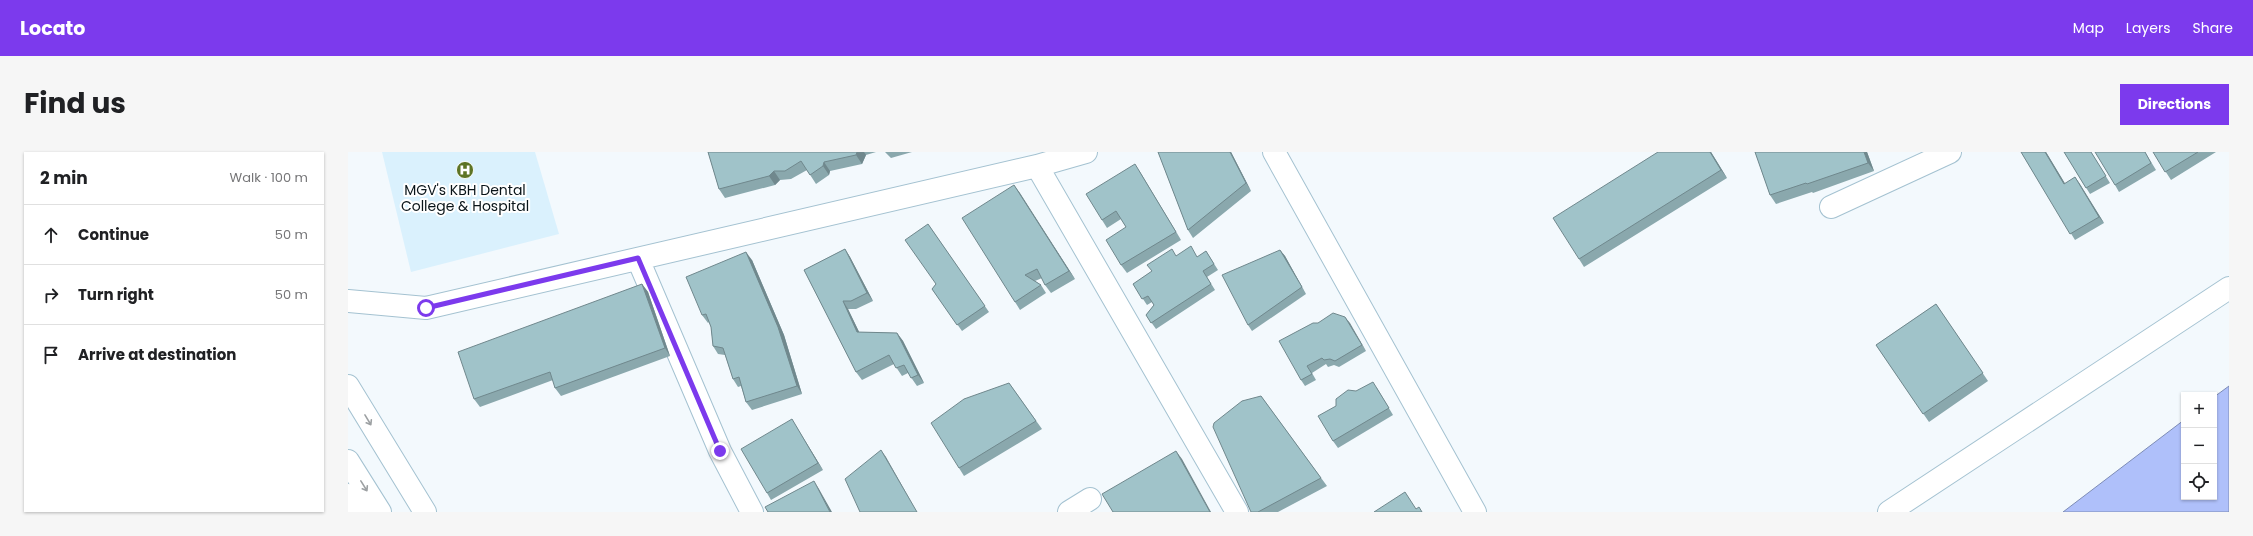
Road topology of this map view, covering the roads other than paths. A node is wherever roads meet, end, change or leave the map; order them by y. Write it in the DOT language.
graph roads {
  1 [pos="1086,152"];
  2 [pos="1274,152"];
  3 [pos="1950,152"];
  4 [pos="1037,166"];
  5 [pos="1831,207"];
  6 [pos="638,258"];
  7 [pos="2229,288"];
  8 [pos="348,301"];
  9 [pos="348,386"];
  10 [pos="348,461"];
  11 [pos="348,495"];
  12 [pos="1090,499"];
  13 [pos="358,512"];
  14 [pos="380,512"];
  15 [pos="425,512"];
  16 [pos="752,512"];
  17 [pos="1069,512"];
  18 [pos="1236,512"];
  19 [pos="1475,512"];
  20 [pos="1889,512"];
  1 -- 4 [label="main road"];
  2 -- 19 [label="main road"];
  3 -- 5 [label="main road"];
  4 -- 6 [label="main road"];
  4 -- 18 [label="main road"];
  6 -- 8 [label="main road"];
  6 -- 16 [label="main road"];
  7 -- 20 [label="main road"];
  9 -- 15 [label="main road, one-way"];
  10 -- 14 [label="main road, one-way"];
  11 -- 13 [label="main road"];
  12 -- 17 [label="main road"];
}
